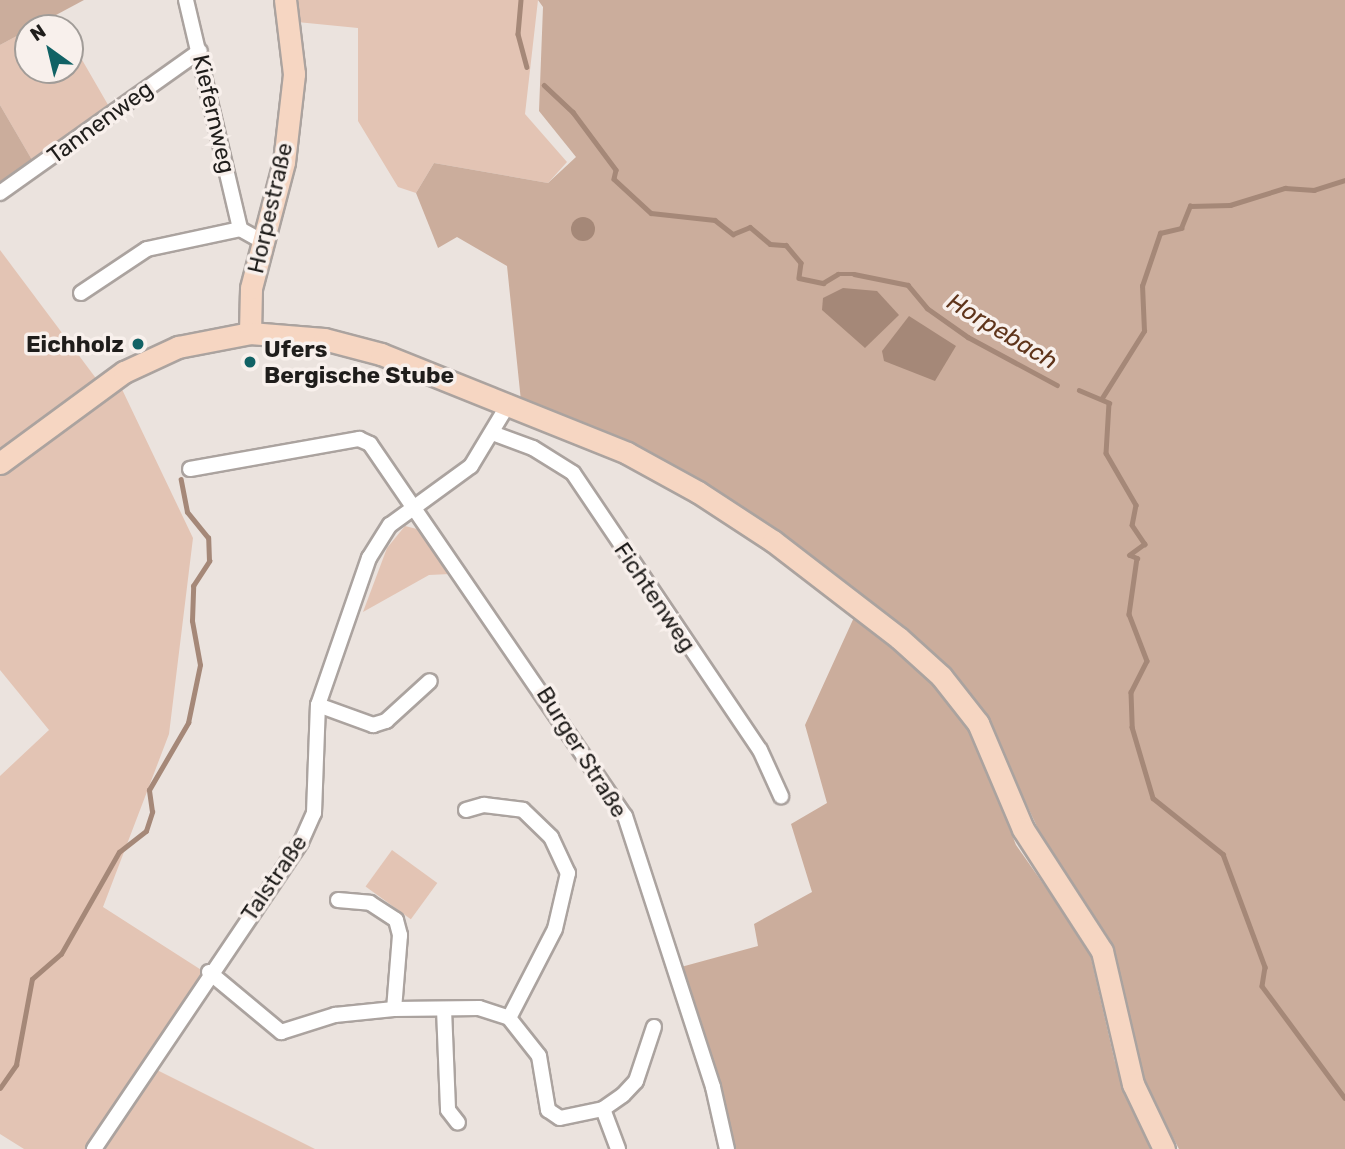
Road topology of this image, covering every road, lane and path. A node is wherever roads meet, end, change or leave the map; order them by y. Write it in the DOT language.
graph roads {
  1 [pos="186,0"];
  2 [pos="285,0"];
  3 [pos="200,51"];
  4 [pos="0,193"];
  5 [pos="240,229"];
  6 [pos="262,241"];
  7 [pos="81,293"];
  8 [pos="250,332"];
  9 [pos="509,403"];
  10 [pos="495,434"];
  11 [pos="0,463"];
  12 [pos="190,469"];
  13 [pos="413,505"];
  14 [pos="430,681"];
  15 [pos="318,705"];
  16 [pos="781,796"];
  17 [pos="466,810"];
  18 [pos="338,900"];
  19 [pos="209,972"];
  20 [pos="394,1009"];
  21 [pos="444,1009"];
  22 [pos="509,1017"];
  23 [pos="654,1027"];
  24 [pos="603,1109"];
  25 [pos="458,1123"];
  26 [pos="94,1149"];
  27 [pos="618,1149"];
  28 [pos="727,1149"];
  29 [pos="1164,1149"];
  1 -- 3 [label="street, Kiefernweg"];
  2 -- 6 [label="street, Horpestraße"];
  3 -- 4 [label="street, Tannenweg"];
  3 -- 5 [label="street, Kiefernweg"];
  5 -- 6 [label="street"];
  5 -- 7 [label="street"];
  6 -- 8 [label="street, Horpestraße"];
  8 -- 9 [label="street"];
  8 -- 11 [label="street"];
  9 -- 10 [label="street, Talstraße"];
  9 -- 29 [label="street"];
  10 -- 13 [label="street, Talstraße"];
  10 -- 16 [label="street, Fichtenweg"];
  12 -- 13 [label="street"];
  13 -- 15 [label="street, Talstraße"];
  13 -- 28 [label="street, Burger Straße"];
  14 -- 15 [label="street"];
  15 -- 19 [label="street, Talstraße"];
  17 -- 22 [label="street"];
  18 -- 20 [label="street"];
  19 -- 20 [label="street"];
  19 -- 26 [label="street, Talstraße"];
  20 -- 21 [label="street"];
  21 -- 22 [label="street"];
  21 -- 25 [label="street"];
  22 -- 24 [label="street"];
  23 -- 24 [label="street"];
  24 -- 27 [label="street"];
}
